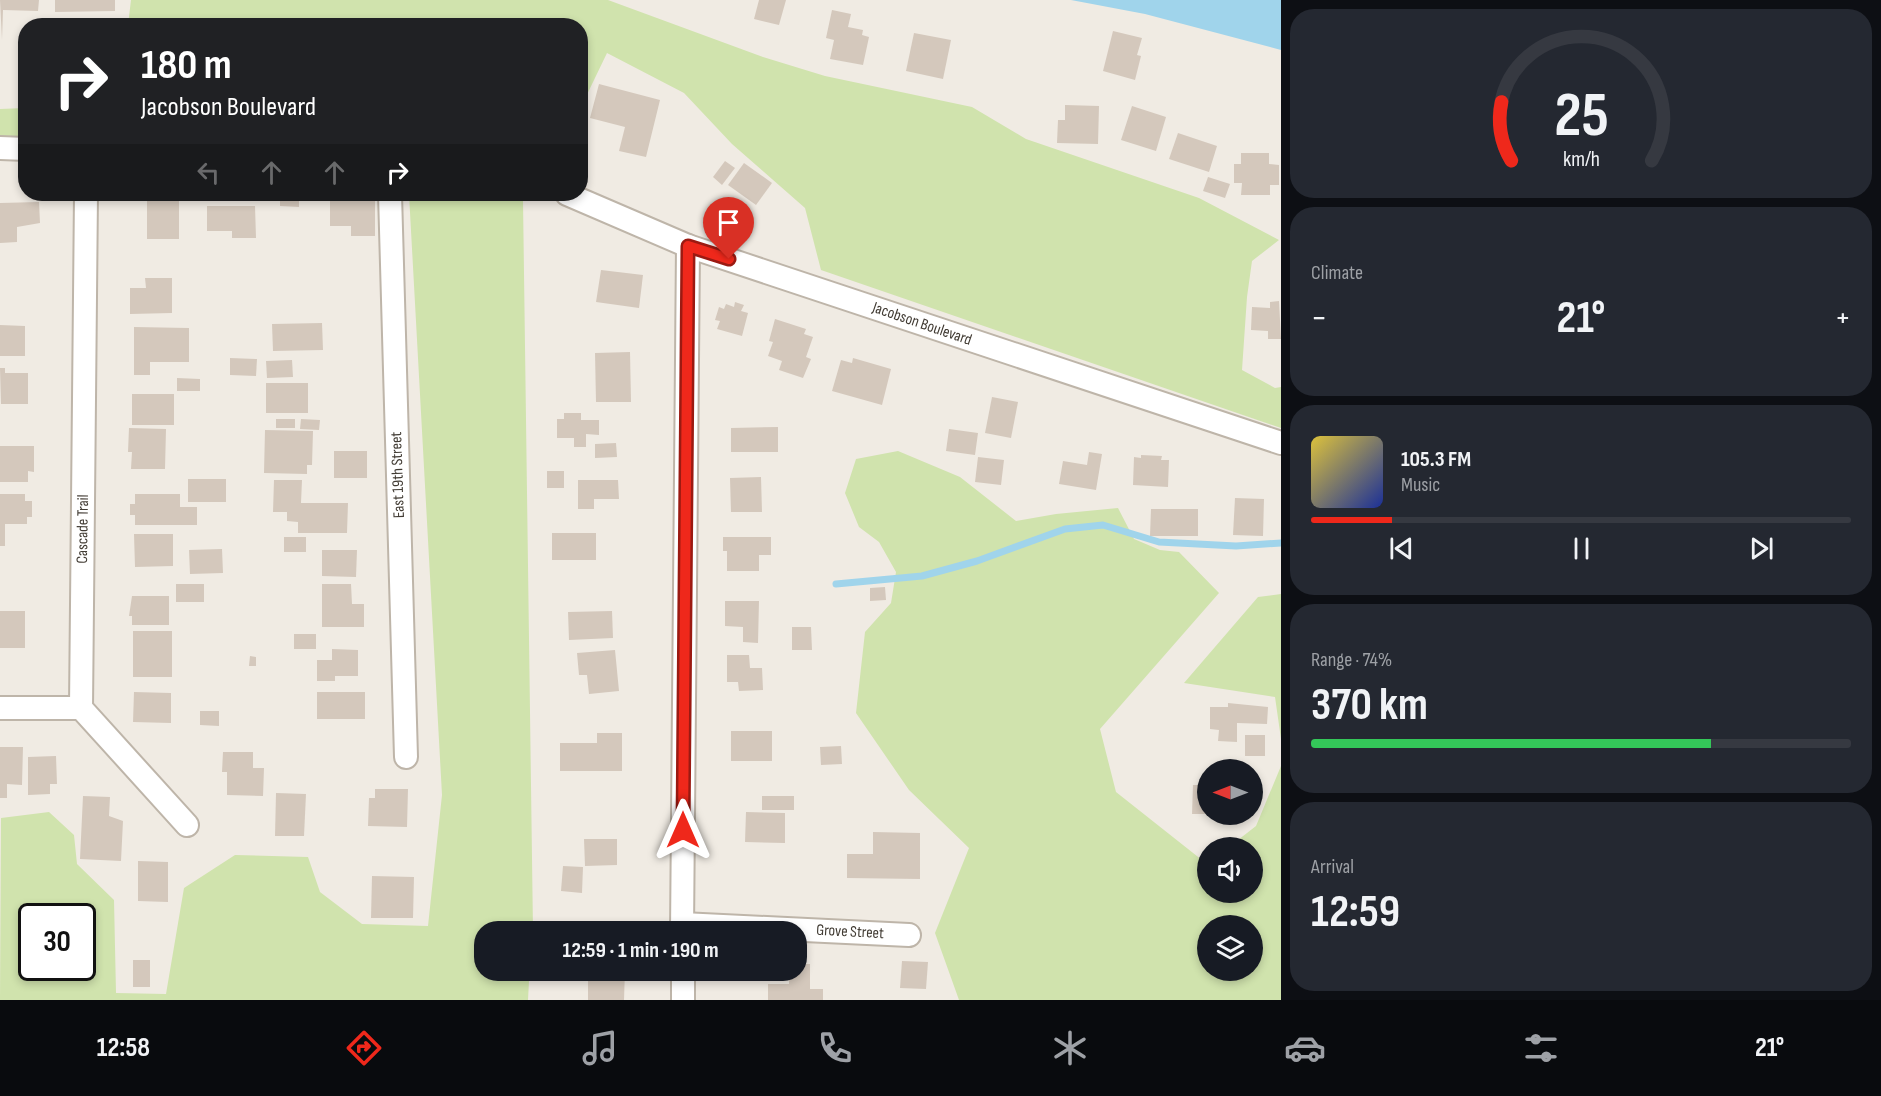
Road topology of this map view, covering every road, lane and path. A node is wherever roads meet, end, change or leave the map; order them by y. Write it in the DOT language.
graph roads {
  1 [pos="0,148"];
  2 [pos="18,149"];
  3 [pos="86,201"];
  4 [pos="390,201"];
  5 [pos="583,201"];
  6 [pos="688,246"];
  7 [pos="1281,443"];
  8 [pos="0,708"];
  9 [pos="81,708"];
  10 [pos="406,757"];
  11 [pos="187,825"];
  12 [pos="682,921"];
  13 [pos="807,932"];
  14 [pos="909,935"];
  15 [pos="682,981"];
  16 [pos="683,1000"];
  1 -- 2 [label="street"];
  3 -- 9 [label="street, Cascade Trail"];
  4 -- 10 [label="street, East 19th Street"];
  5 -- 6 [label="street, Jacobson Boulevard"];
  6 -- 7 [label="street, Jacobson Boulevard"];
  6 -- 12 [label="street"];
  8 -- 9 [label="street"];
  9 -- 11 [label="street"];
  13 -- 14 [label="street, Grove Street"];
  15 -- 16 [label="street"];
}
